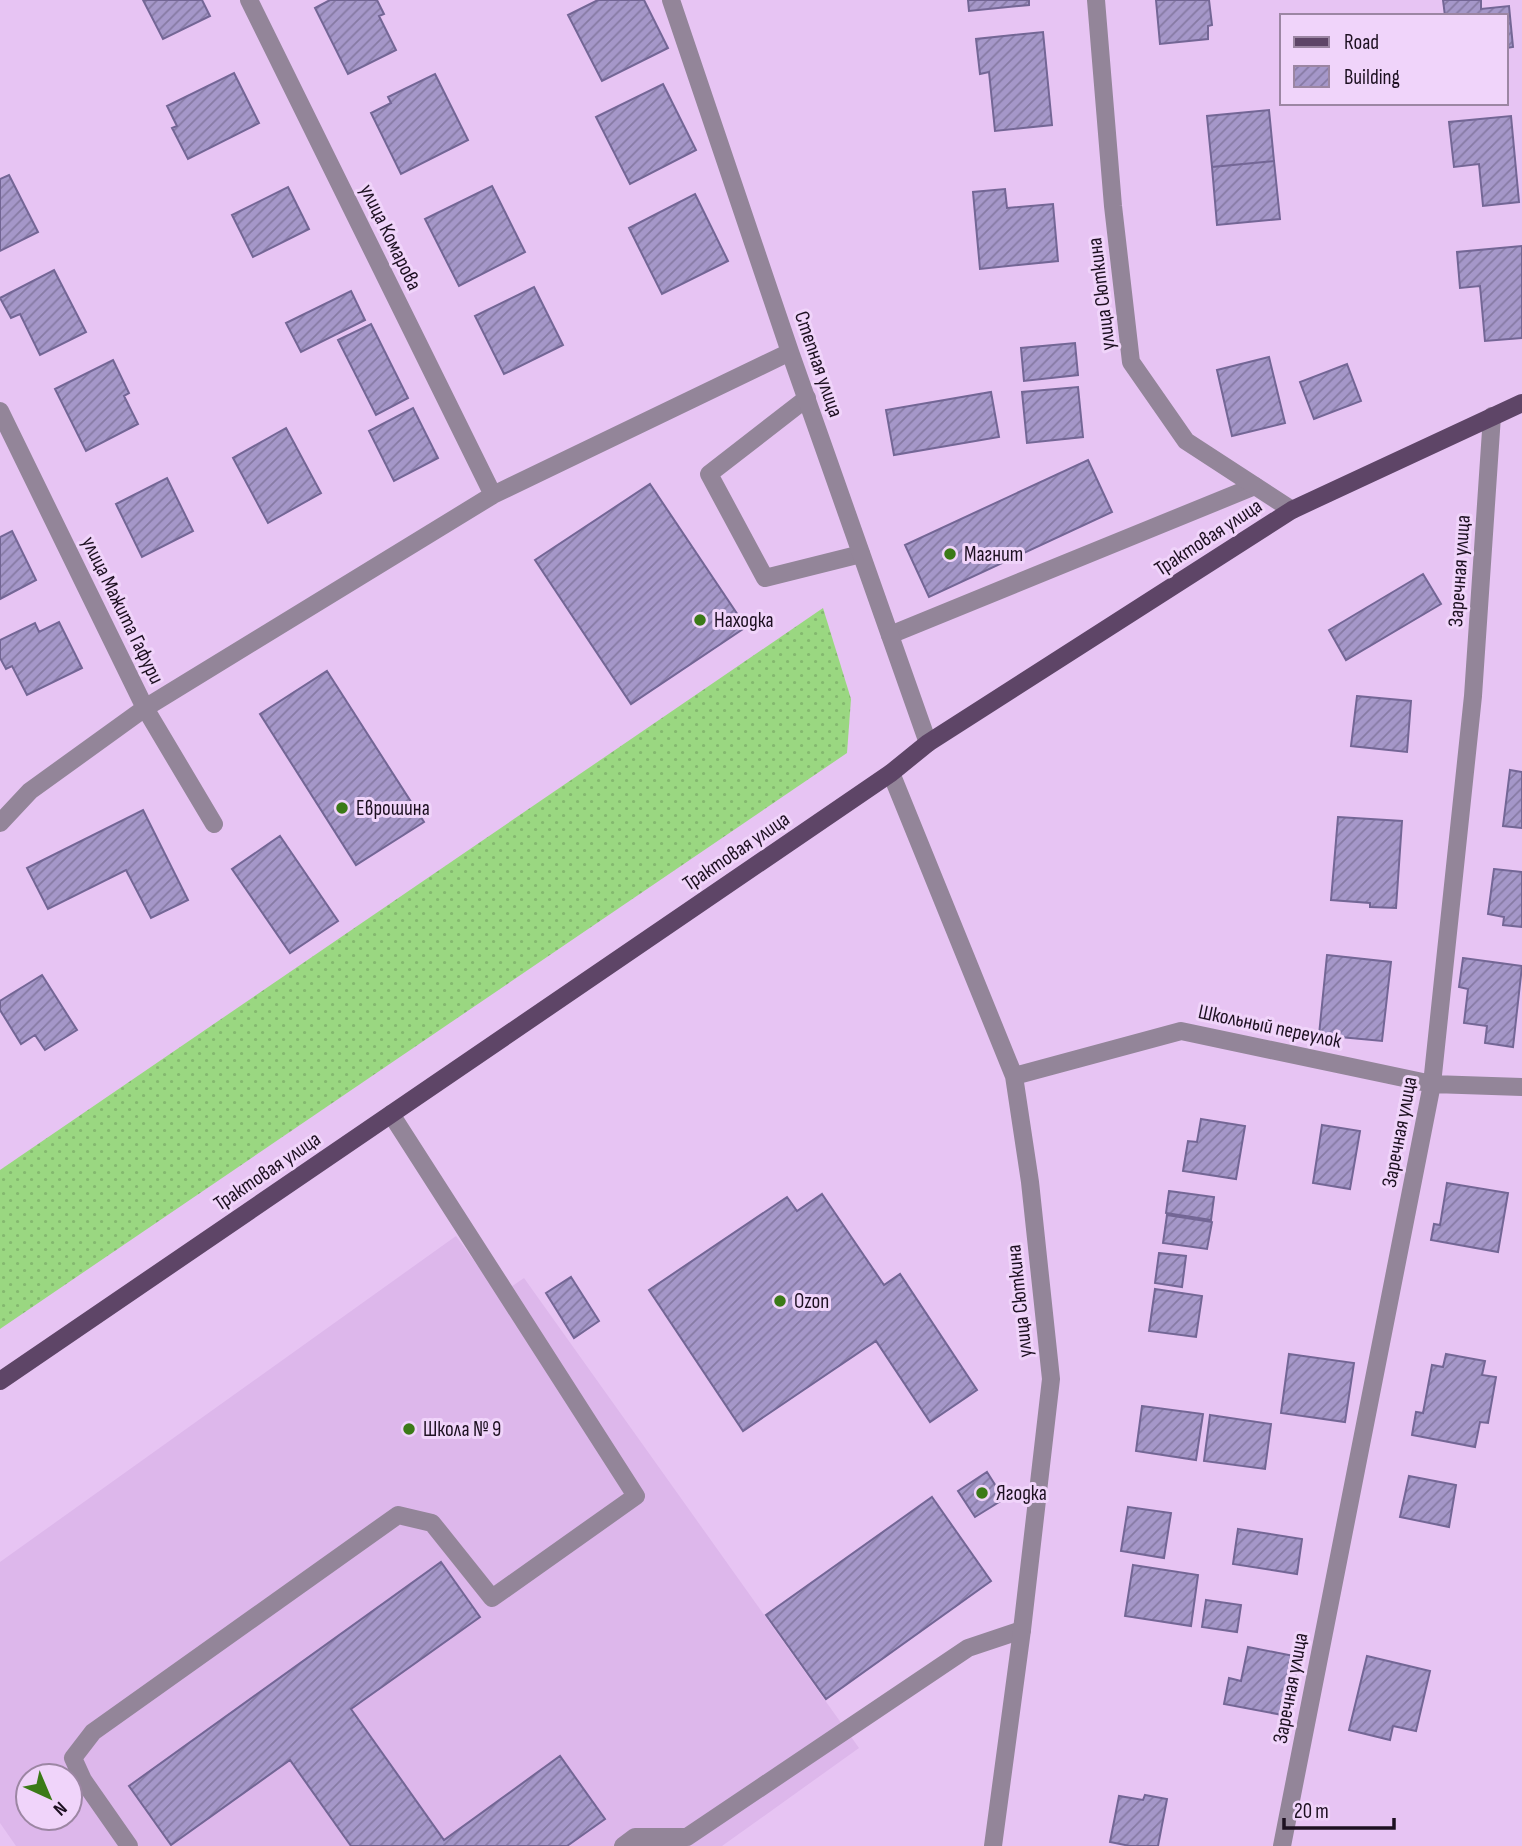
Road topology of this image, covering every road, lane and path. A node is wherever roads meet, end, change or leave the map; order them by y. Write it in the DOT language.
graph roads {
  1 [pos="249,0"];
  2 [pos="671,0"];
  3 [pos="1096,0"];
  4 [pos="790,352"];
  5 [pos="807,398"];
  6 [pos="1522,403"];
  7 [pos="0,411"];
  8 [pos="1492,416"];
  9 [pos="1255,486"];
  10 [pos="493,495"];
  11 [pos="1292,510"];
  12 [pos="862,554"];
  13 [pos="890,635"];
  14 [pos="145,708"];
  15 [pos="928,743"];
  16 [pos="891,773"];
  17 [pos="0,823"];
  18 [pos="214,824"];
  19 [pos="1014,1076"];
  20 [pos="1433,1083"];
  21 [pos="1522,1087"];
  22 [pos="391,1114"];
  23 [pos="0,1381"];
  24 [pos="1022,1630"];
  25 [pos="129,1846"];
  26 [pos="623,1846"];
  27 [pos="993,1846"];
  28 [pos="1282,1846"];
  1 -- 10 [label="street, улица Комарова"];
  2 -- 4 [label="street, Степная улица"];
  3 -- 9 [label="street, улица Сюткина"];
  4 -- 5 [label="street, Степная улица"];
  4 -- 10 [label="street"];
  5 -- 12 [label="street, Степная улица"];
  5 -- 12 [label="street"];
  6 -- 8 [label="main road, Трактовая улица"];
  7 -- 14 [label="street, улица Мажита Гафури"];
  8 -- 11 [label="main road, Трактовая улица"];
  8 -- 20 [label="street, Заречная улица"];
  9 -- 11 [label="street, улица Сюткина"];
  9 -- 13 [label="street"];
  10 -- 14 [label="street"];
  11 -- 15 [label="main road, Трактовая улица"];
  12 -- 13 [label="street, Степная улица"];
  13 -- 15 [label="street, Степная улица"];
  14 -- 17 [label="street"];
  14 -- 18 [label="street, улица Мажита Гафури"];
  15 -- 16 [label="main road, Трактовая улица"];
  16 -- 19 [label="street, улица Сюткина"];
  16 -- 22 [label="main road, Трактовая улица"];
  19 -- 20 [label="street, Школьный переулок"];
  19 -- 24 [label="street, улица Сюткина"];
  20 -- 21 [label="street, Школьный переулок"];
  20 -- 28 [label="street, Заречная улица"];
  22 -- 23 [label="main road, Трактовая улица"];
  22 -- 25 [label="street"];
  24 -- 26 [label="street"];
  24 -- 27 [label="street, улица Сюткина"];
}
